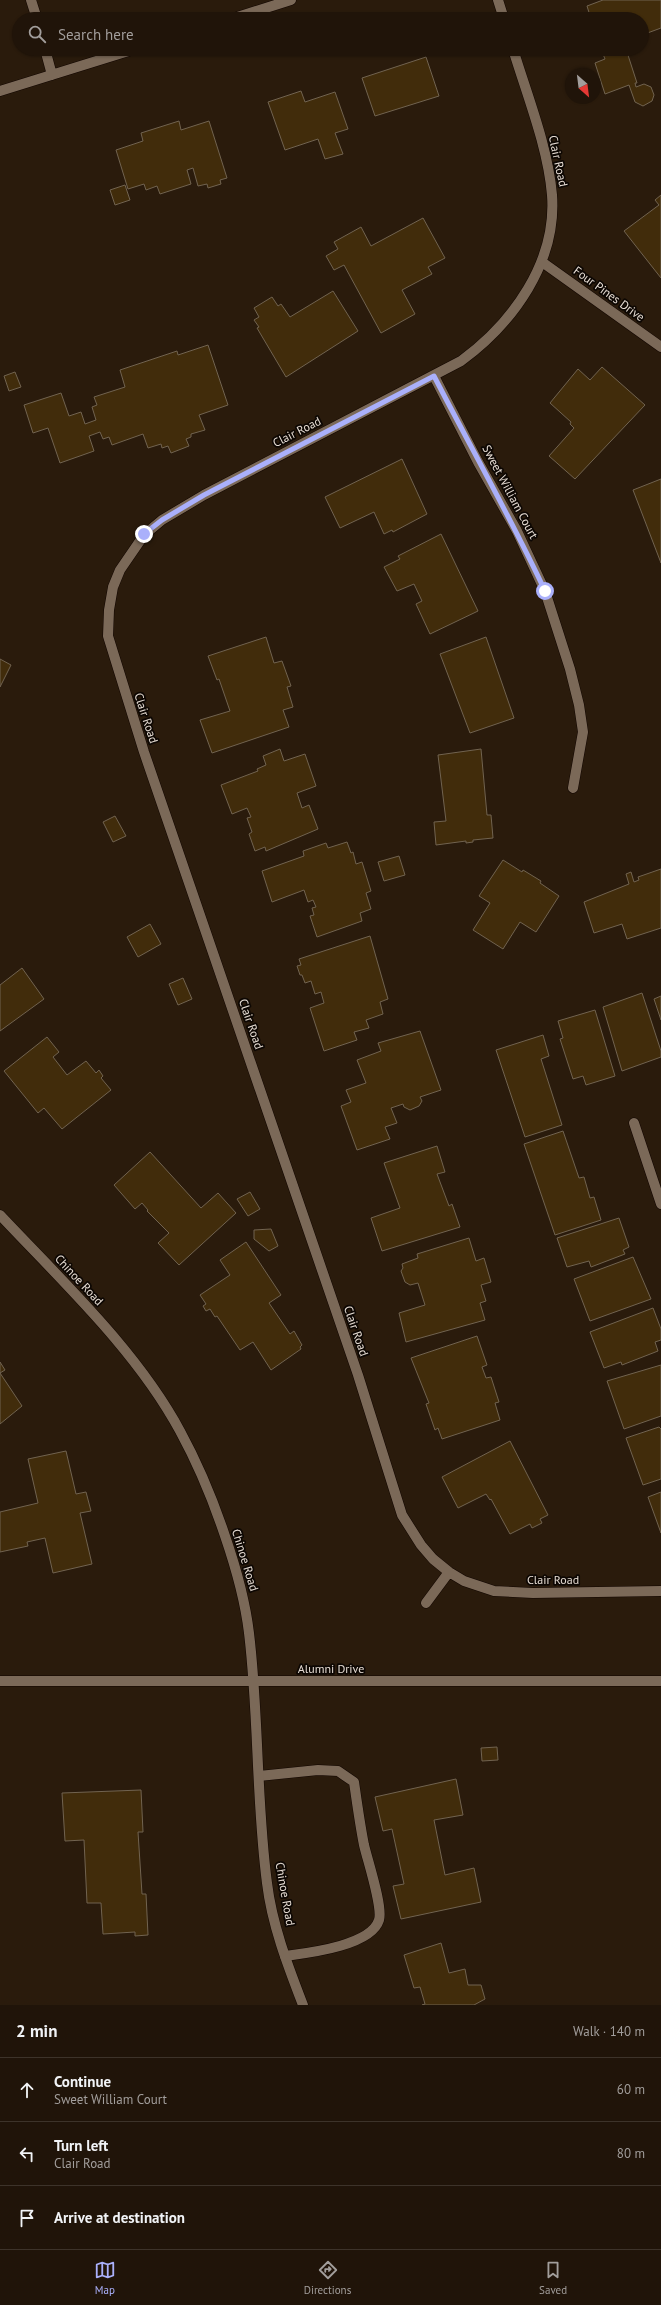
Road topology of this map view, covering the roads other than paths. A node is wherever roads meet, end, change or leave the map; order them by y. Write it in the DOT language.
graph roads {
  1 [pos="32,0"];
  2 [pos="291,0"];
  3 [pos="498,0"];
  4 [pos="35,12"];
  5 [pos="253,12"];
  6 [pos="502,12"];
  7 [pos="47,56"];
  8 [pos="113,56"];
  9 [pos="515,56"];
  10 [pos="52,75"];
  11 [pos="0,91"];
  12 [pos="542,262"];
  13 [pos="661,347"];
  14 [pos="434,376"];
  15 [pos="573,788"];
  16 [pos="634,1123"];
  17 [pos="661,1204"];
  18 [pos="0,1216"];
  19 [pos="449,1572"];
  20 [pos="661,1591"];
  21 [pos="426,1603"];
  22 [pos="0,1681"];
  23 [pos="252,1681"];
  24 [pos="661,1681"];
  25 [pos="259,1776"];
  26 [pos="285,1956"];
  27 [pos="303,2005"];
  1 -- 4 [label="street"];
  2 -- 5 [label="street"];
  3 -- 6 [label="street"];
  7 -- 10 [label="street"];
  8 -- 10 [label="street"];
  9 -- 12 [label="street, Clair Road"];
  10 -- 11 [label="street"];
  12 -- 13 [label="street, Four Pines Drive"];
  12 -- 14 [label="street, Clair Road"];
  14 -- 15 [label="street, Sweet William Court"];
  14 -- 19 [label="street, Clair Road"];
  16 -- 17 [label="street"];
  18 -- 23 [label="street, Chinoe Road"];
  19 -- 20 [label="street, Clair Road"];
  19 -- 21 [label="street"];
  22 -- 23 [label="street, Alumni Drive"];
  23 -- 24 [label="street, Alumni Drive"];
  23 -- 25 [label="street, Chinoe Road"];
  25 -- 26 [label="street, Chinoe Road"];
  25 -- 26 [label="street"];
  26 -- 27 [label="street, Chinoe Road"];
}
